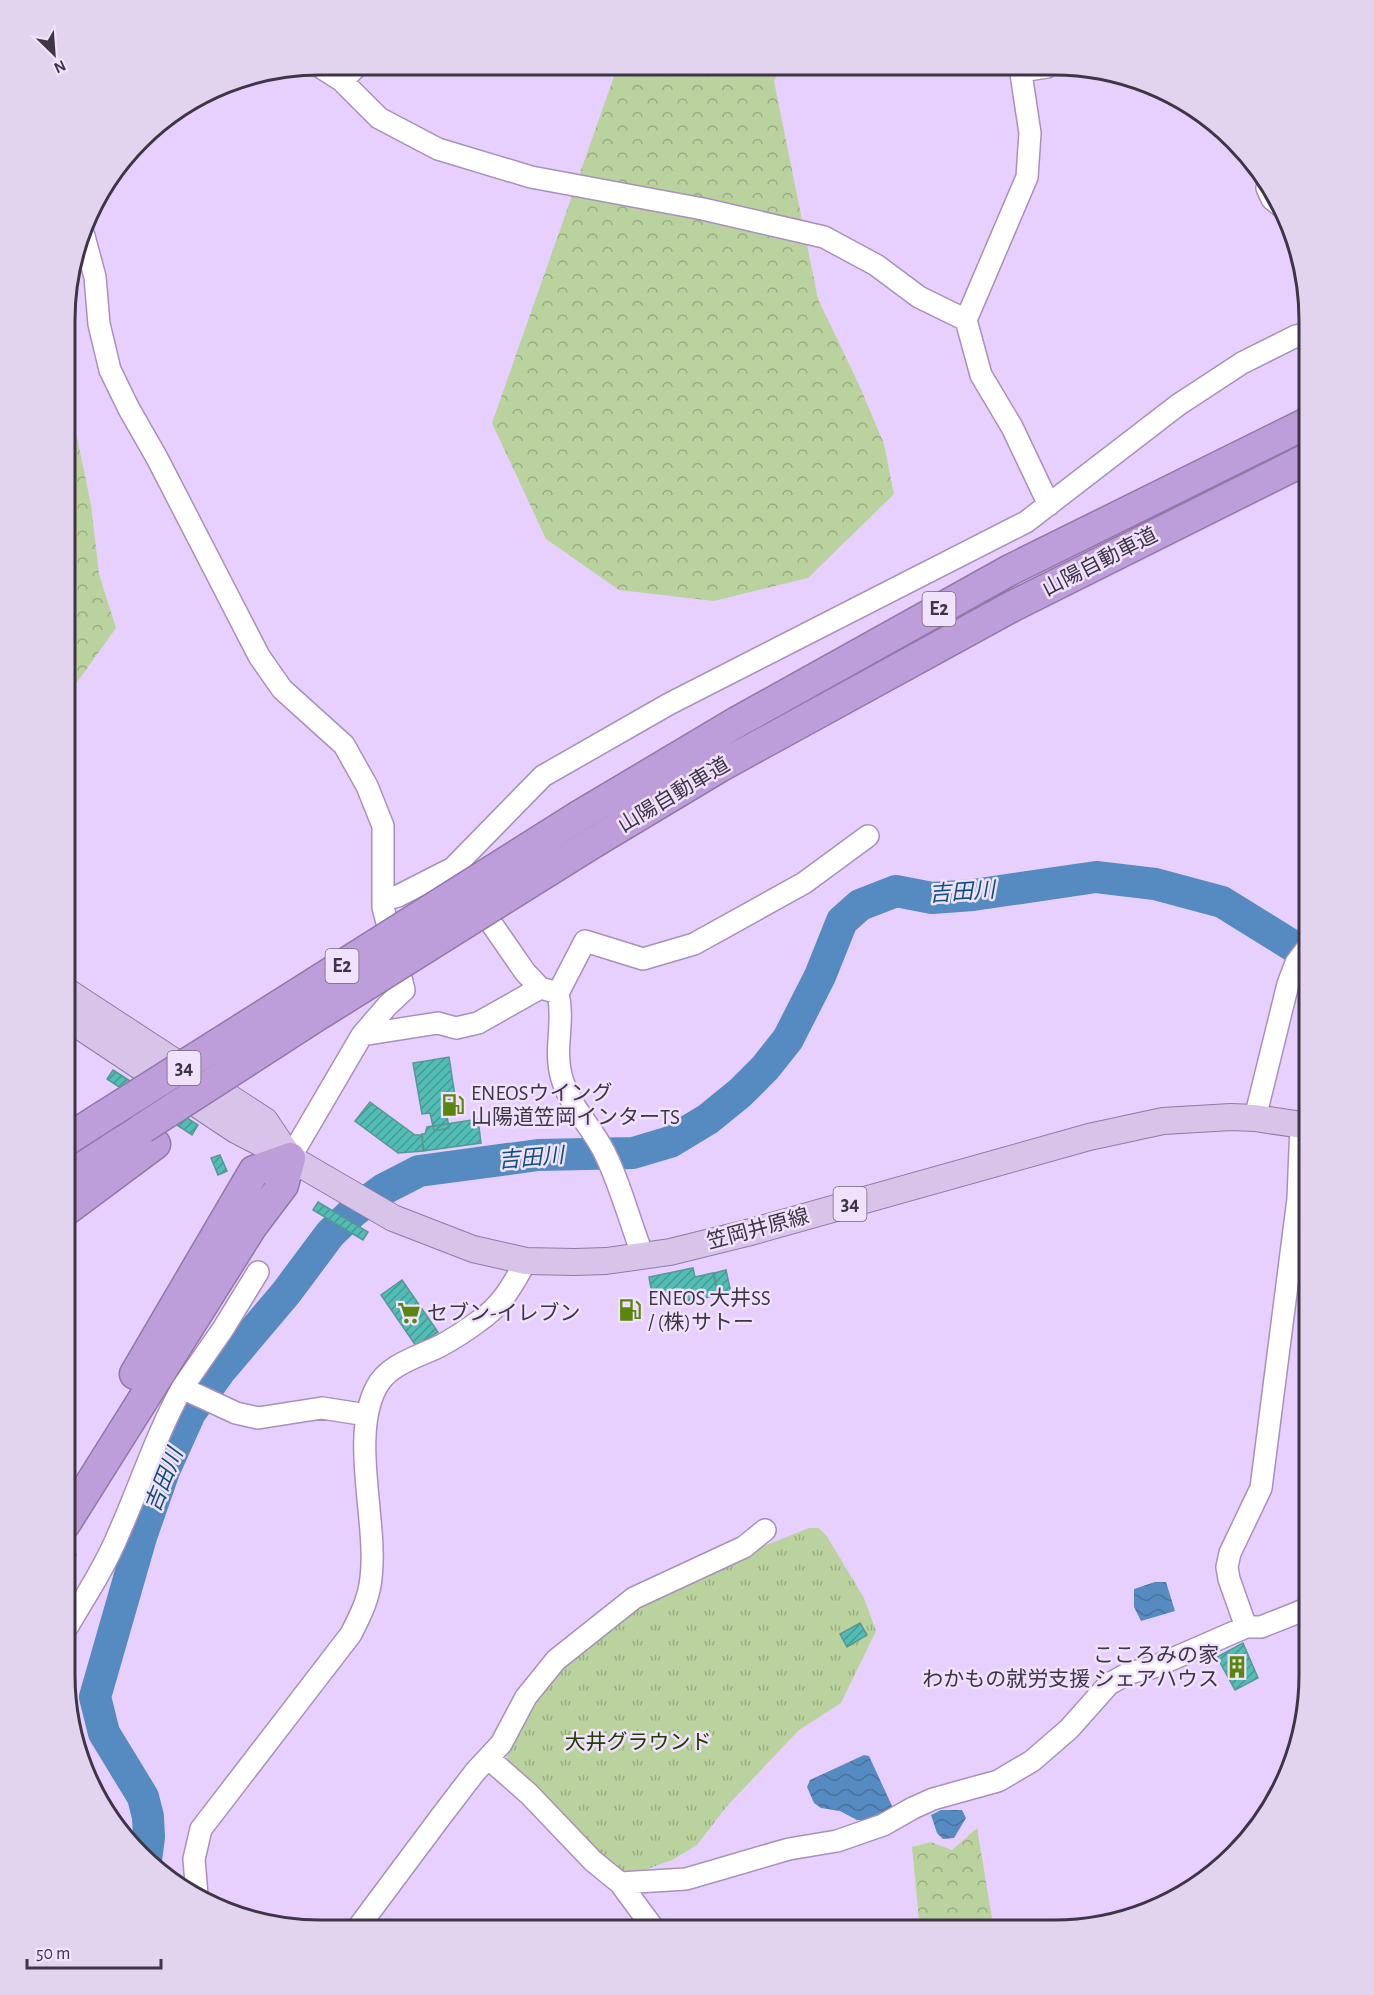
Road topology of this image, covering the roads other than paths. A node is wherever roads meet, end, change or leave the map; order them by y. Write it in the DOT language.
graph roads {
  1 [pos="333,75"];
  2 [pos="348,75"];
  3 [pos="1022,75"];
  4 [pos="342,81"];
  5 [pos="87,245"];
  6 [pos="966,320"];
  7 [pos="1299,335"];
  8 [pos="1299,427"];
  9 [pos="1299,463"];
  10 [pos="1049,505"];
  11 [pos="868,836"];
  12 [pos="453,868"];
  13 [pos="383,900"];
  14 [pos="1299,959"];
  15 [pos="549,991"];
  16 [pos="75,997"];
  17 [pos="75,1023"];
  18 [pos="362,1035"];
  19 [pos="1255,1118"];
  20 [pos="1299,1124"];
  21 [pos="75,1135"];
  22 [pos="149,1136"];
  23 [pos="290,1158"];
  24 [pos="75,1174"];
  25 [pos="1299,1188"];
  26 [pos="75,1202"];
  27 [pos="639,1257"];
  28 [pos="526,1261"];
  29 [pos="258,1272"];
  30 [pos="185,1389"];
  31 [pos="367,1415"];
  32 [pos="75,1476"];
  33 [pos="75,1508"];
  34 [pos="765,1530"];
  35 [pos="1299,1612"];
  36 [pos="75,1613"];
  37 [pos="1246,1627"];
  38 [pos="488,1758"];
  39 [pos="620,1883"];
  40 [pos="196,1887"];
  41 [pos="364,1920"];
  42 [pos="647,1920"];
  1 -- 4 [label="street"];
  2 -- 4 [label="street"];
  3 -- 6 [label="street"];
  4 -- 6 [label="street"];
  5 -- 13 [label="street"];
  6 -- 10 [label="street"];
  7 -- 10 [label="street"];
  8 -- 21 [label="highway, 山陽自動車道 / E2, bridge"];
  9 -- 22 [label="highway, 山陽自動車道 / E2, bridge"];
  10 -- 12 [label="street"];
  11 -- 15 [label="street"];
  12 -- 13 [label="street"];
  12 -- 15 [label="street"];
  13 -- 18 [label="street"];
  14 -- 19 [label="street"];
  15 -- 18 [label="street"];
  15 -- 27 [label="street"];
  16 -- 23 [label="main road, 笠岡井原線 / 34"];
  17 -- 23 [label="main road, 笠岡井原線 / 34"];
  18 -- 23 [label="street"];
  19 -- 20 [label="main road, 笠岡井原線 / 34"];
  19 -- 27 [label="main road, 笠岡井原線 / 34"];
  22 -- 24 [label="highway"];
  22 -- 26 [label="highway"];
  23 -- 28 [label="main road, 笠岡井原線 / 34"];
  23 -- 32 [label="highway"];
  23 -- 33 [label="highway"];
  25 -- 37 [label="street"];
  27 -- 28 [label="main road, 笠岡井原線 / 34"];
  28 -- 31 [label="street"];
  29 -- 30 [label="street"];
  30 -- 31 [label="street"];
  30 -- 36 [label="street"];
  31 -- 40 [label="street"];
  34 -- 38 [label="street"];
  35 -- 37 [label="street"];
  37 -- 39 [label="street"];
  38 -- 39 [label="street"];
  38 -- 41 [label="street"];
  39 -- 42 [label="street"];
}
